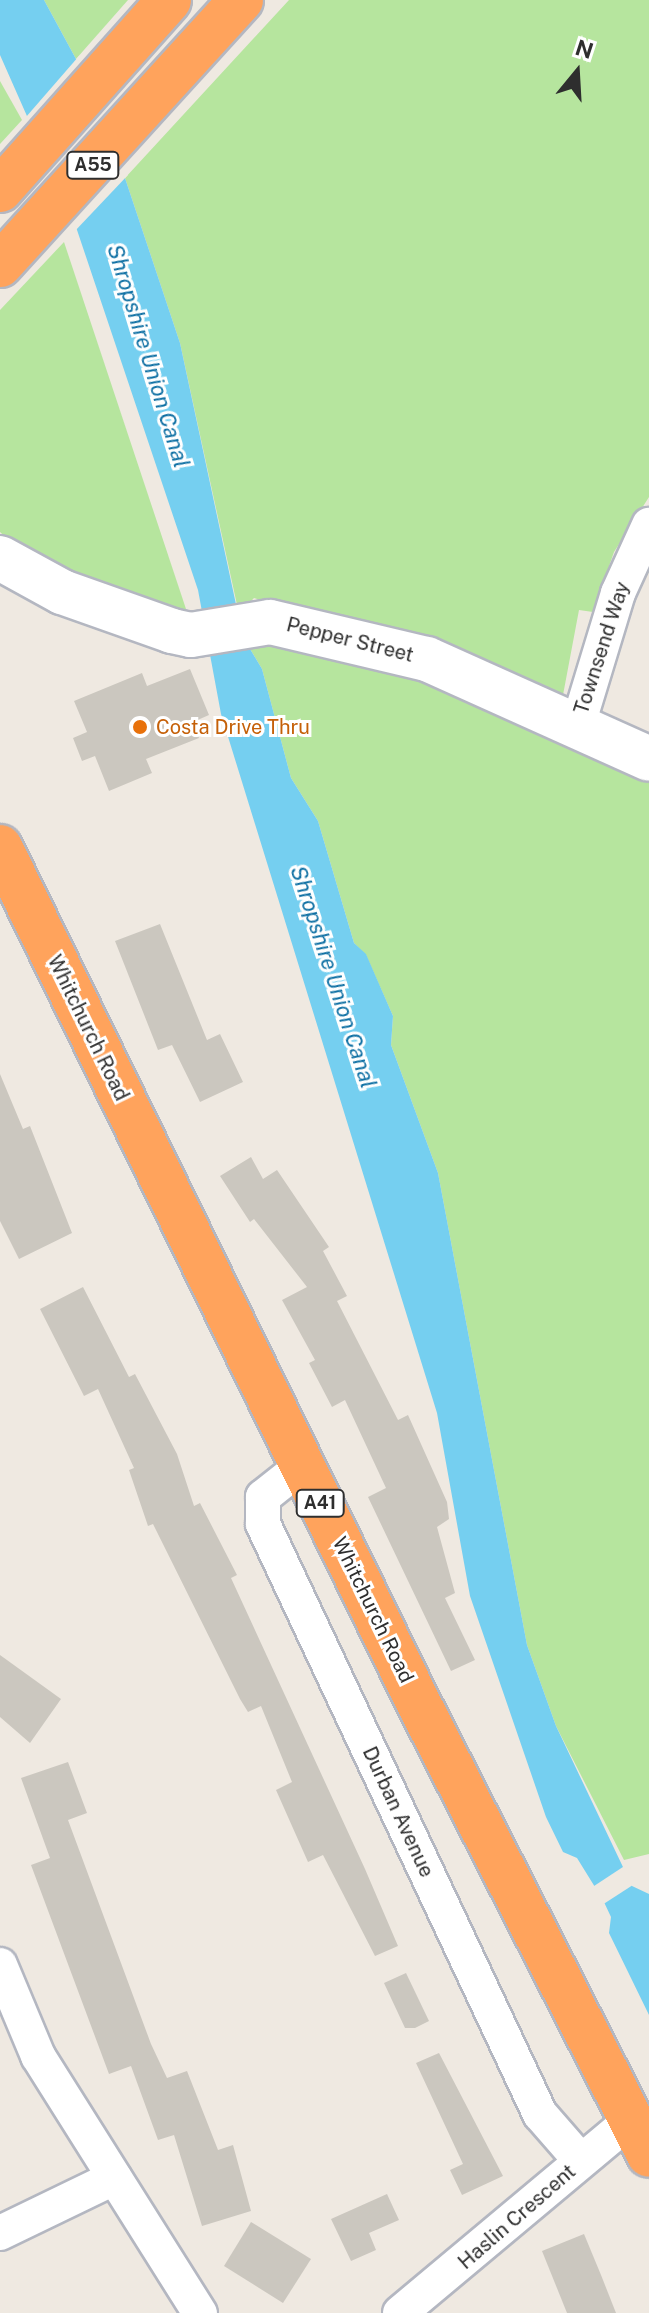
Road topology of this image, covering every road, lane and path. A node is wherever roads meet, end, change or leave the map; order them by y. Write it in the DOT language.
graph roads {
  1 [pos="241,0"];
  2 [pos="158,13"];
  3 [pos="0,190"];
  4 [pos="8,257"];
  5 [pos="649,525"];
  6 [pos="0,558"];
  7 [pos="577,728"];
  8 [pos="649,759"];
  9 [pos="0,847"];
  10 [pos="302,1466"];
  11 [pos="0,1965"];
  12 [pos="641,2137"];
  13 [pos="581,2161"];
  14 [pos="114,2178"];
  15 [pos="0,2233"];
  16 [pos="200,2313"];
  17 [pos="400,2313"];
  1 -- 4 [label="highway, A55"];
  2 -- 3 [label="highway, A55"];
  5 -- 7 [label="street, Townsend Way"];
  6 -- 7 [label="street, Pepper Street"];
  7 -- 8 [label="street, Pepper Street"];
  9 -- 10 [label="highway, Whitchurch Road / A41"];
  10 -- 12 [label="highway, Whitchurch Road / A41"];
  10 -- 13 [label="street, Durban Avenue"];
  11 -- 14 [label="street"];
  12 -- 13 [label="street, Haslin Crescent"];
  13 -- 17 [label="street, Haslin Crescent"];
  14 -- 15 [label="street"];
  14 -- 16 [label="street"];
}
